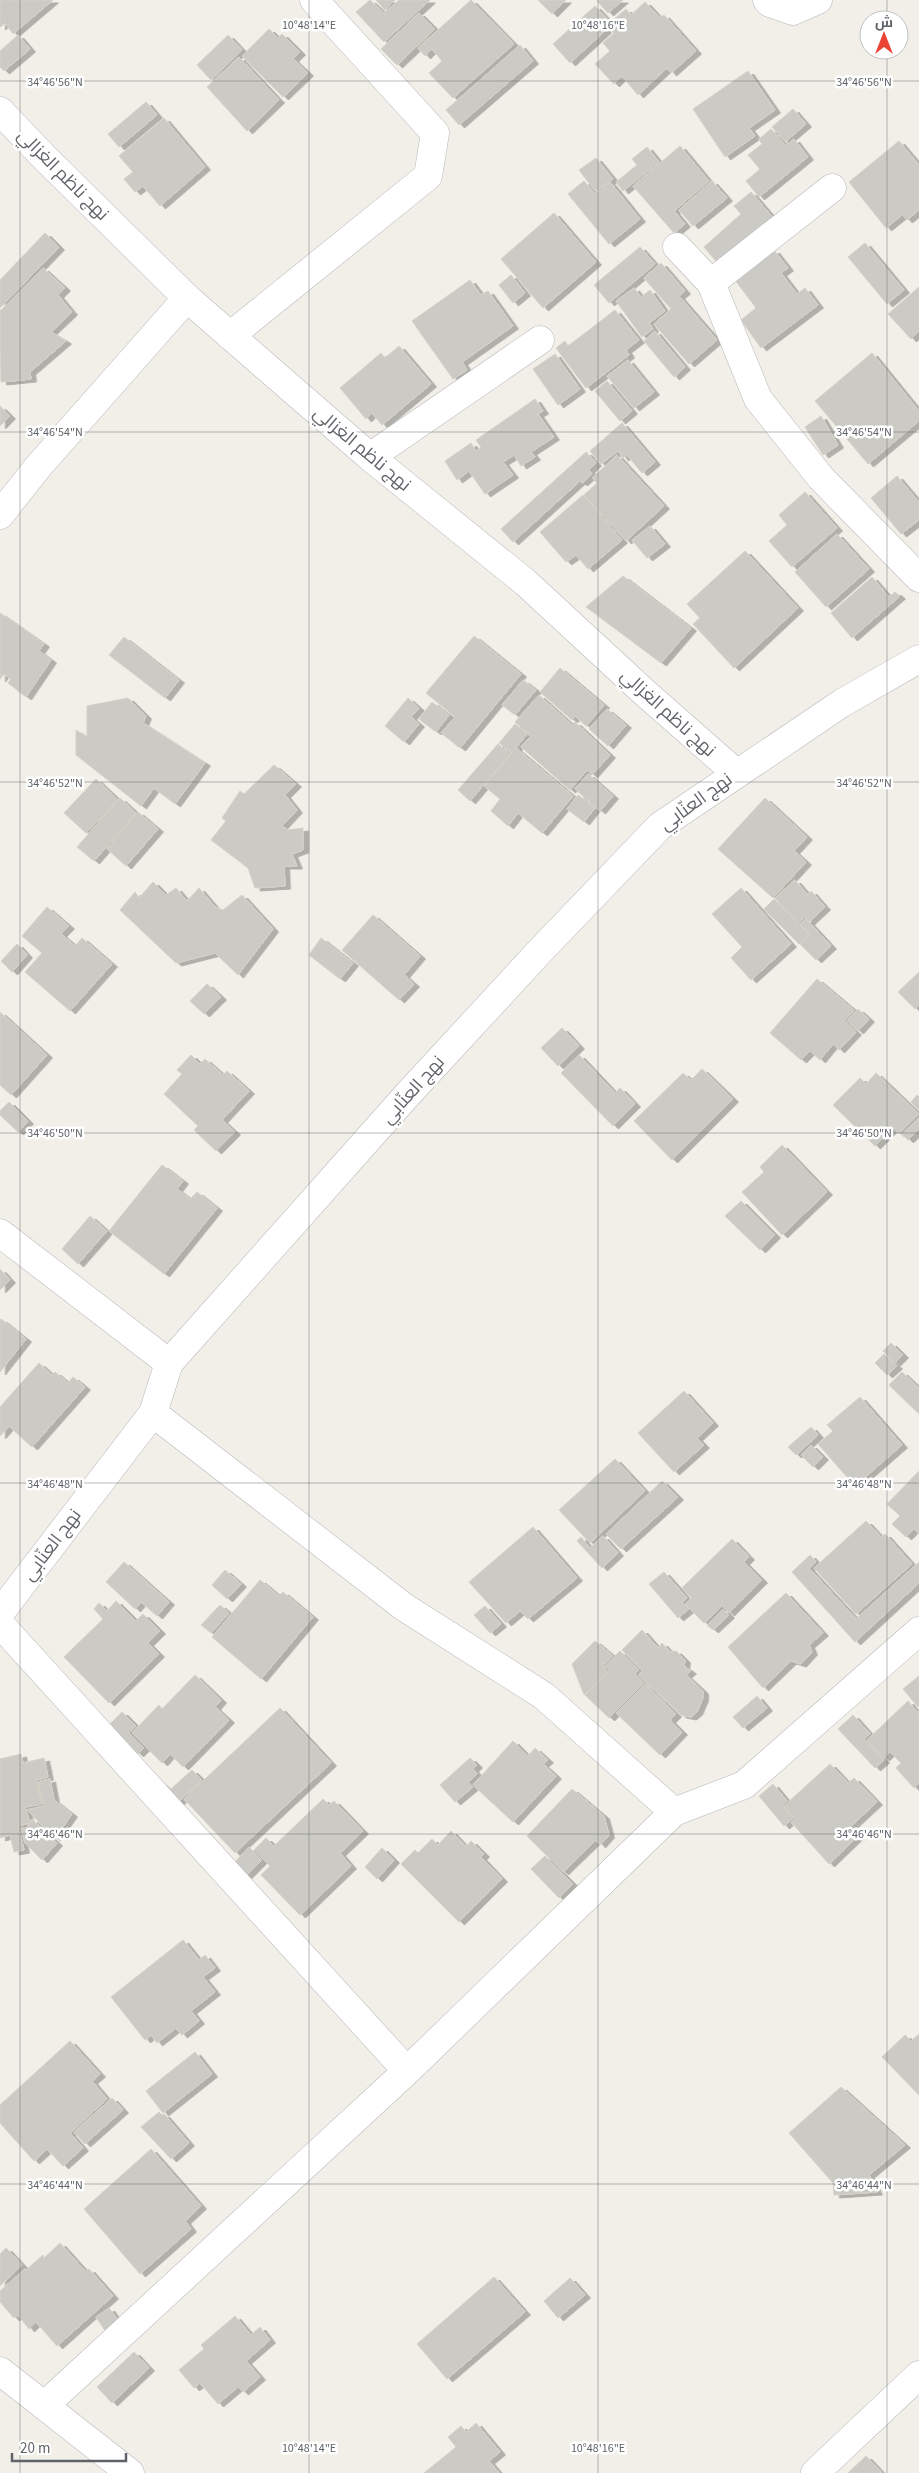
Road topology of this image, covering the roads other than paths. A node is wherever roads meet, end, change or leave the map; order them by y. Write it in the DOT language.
graph roads {
  1 [pos="314,0"];
  2 [pos="767,0"];
  3 [pos="818,0"];
  4 [pos="0,111"];
  5 [pos="832,188"];
  6 [pos="677,247"];
  7 [pos="711,283"];
  8 [pos="187,298"];
  9 [pos="230,336"];
  10 [pos="540,340"];
  11 [pos="370,458"];
  12 [pos="0,514"];
  13 [pos="919,578"];
  14 [pos="919,659"];
  15 [pos="736,773"];
  16 [pos="0,1233"];
  17 [pos="168,1363"];
  18 [pos="154,1412"];
  19 [pos="0,1613"];
  20 [pos="0,1624"];
  21 [pos="919,1631"];
  22 [pos="674,1812"];
  23 [pos="408,2071"];
  24 [pos="0,2371"];
  25 [pos="919,2375"];
  26 [pos="45,2405"];
  27 [pos="130,2473"];
  28 [pos="815,2473"];
  1 -- 9 [label="street"];
  2 -- 3 [label="street"];
  4 -- 8 [label="street, نهج ناظم الغزالي"];
  5 -- 7 [label="street"];
  6 -- 7 [label="street"];
  7 -- 13 [label="street"];
  8 -- 9 [label="street, نهج ناظم الغزالي"];
  8 -- 12 [label="street"];
  9 -- 11 [label="street, نهج ناظم الغزالي"];
  10 -- 11 [label="street"];
  11 -- 15 [label="street, نهج ناظم الغزالي"];
  14 -- 15 [label="street, نهج العنّابي"];
  15 -- 17 [label="street, نهج العنّابي"];
  16 -- 17 [label="street"];
  17 -- 18 [label="street, نهج العنّابي"];
  18 -- 19 [label="street, نهج العنّابي"];
  18 -- 22 [label="street"];
  20 -- 23 [label="street"];
  21 -- 22 [label="street"];
  22 -- 23 [label="street"];
  23 -- 26 [label="street"];
  24 -- 26 [label="street"];
  25 -- 28 [label="street"];
  26 -- 27 [label="street"];
}
